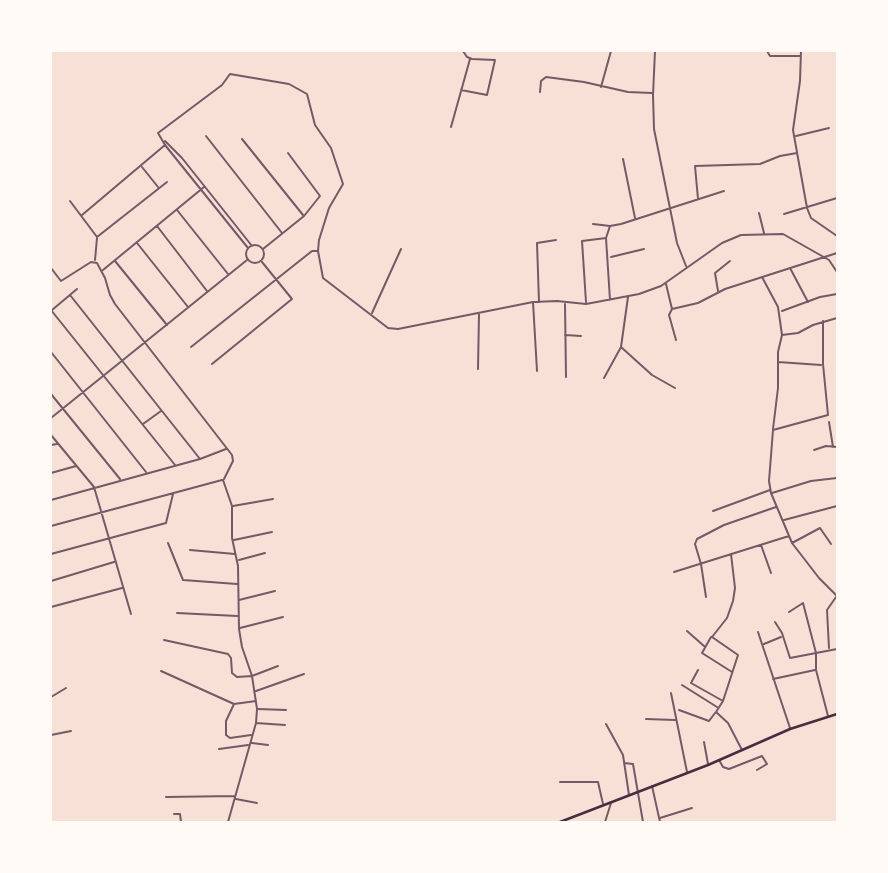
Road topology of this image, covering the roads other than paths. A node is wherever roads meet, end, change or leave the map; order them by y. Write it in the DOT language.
graph roads {
  1 [pos="463,51"];
  2 [pos="611,51"];
  3 [pos="655,51"];
  4 [pos="767,51"];
  5 [pos="801,51"];
  6 [pos="801,55"];
  7 [pos="470,58"];
  8 [pos="601,87"];
  9 [pos="461,90"];
  10 [pos="540,92"];
  11 [pos="653,92"];
  12 [pos="451,127"];
  13 [pos="829,128"];
  14 [pos="206,136"];
  15 [pos="794,136"];
  16 [pos="242,139"];
  17 [pos="164,141"];
  18 [pos="165,145"];
  19 [pos="288,153"];
  20 [pos="798,153"];
  21 [pos="624,159"];
  22 [pos="141,166"];
  23 [pos="167,182"];
  24 [pos="159,187"];
  25 [pos="205,187"];
  26 [pos="201,190"];
  27 [pos="724,191"];
  28 [pos="698,198"];
  29 [pos="837,198"];
  30 [pos="70,201"];
  31 [pos="807,208"];
  32 [pos="177,209"];
  33 [pos="671,209"];
  34 [pos="759,214"];
  35 [pos="784,214"];
  36 [pos="81,216"];
  37 [pos="304,216"];
  38 [pos="636,219"];
  39 [pos="593,224"];
  40 [pos="157,225"];
  41 [pos="610,226"];
  42 [pos="283,234"];
  43 [pos="764,234"];
  44 [pos="837,236"];
  45 [pos="97,237"];
  46 [pos="606,238"];
  47 [pos="556,240"];
  48 [pos="136,242"];
  49 [pos="250,247"];
  50 [pos="263,249"];
  51 [pos="401,249"];
  52 [pos="644,249"];
  53 [pos="318,250"];
  54 [pos="837,253"];
  55 [pos="609,257"];
  56 [pos="825,257"];
  57 [pos="114,260"];
  58 [pos="247,260"];
  59 [pos="95,261"];
  60 [pos="730,261"];
  61 [pos="262,262"];
  62 [pos="686,267"];
  63 [pos="789,267"];
  64 [pos="51,268"];
  65 [pos="102,271"];
  66 [pos="837,272"];
  67 [pos="228,275"];
  68 [pos="762,277"];
  69 [pos="276,279"];
  70 [pos="666,283"];
  71 [pos="77,289"];
  72 [pos="208,292"];
  73 [pos="718,292"];
  74 [pos="837,294"];
  75 [pos="70,295"];
  76 [pos="628,297"];
  77 [pos="610,301"];
  78 [pos="533,302"];
  79 [pos="539,302"];
  80 [pos="565,302"];
  81 [pos="808,302"];
  82 [pos="586,304"];
  83 [pos="188,308"];
  84 [pos="672,309"];
  85 [pos="51,310"];
  86 [pos="779,312"];
  87 [pos="479,313"];
  88 [pos="371,314"];
  89 [pos="837,318"];
  90 [pos="823,321"];
  91 [pos="167,325"];
  92 [pos="565,335"];
  93 [pos="782,335"];
  94 [pos="581,336"];
  95 [pos="676,340"];
  96 [pos="146,343"];
  97 [pos="191,347"];
  98 [pos="621,347"];
  99 [pos="51,352"];
  100 [pos="124,360"];
  101 [pos="777,362"];
  102 [pos="212,364"];
  103 [pos="823,365"];
  104 [pos="478,369"];
  105 [pos="537,371"];
  106 [pos="103,377"];
  107 [pos="566,377"];
  108 [pos="604,378"];
  109 [pos="675,388"];
  110 [pos="83,393"];
  111 [pos="51,394"];
  112 [pos="62,409"];
  113 [pos="162,410"];
  114 [pos="51,418"];
  115 [pos="829,422"];
  116 [pos="142,425"];
  117 [pos="772,432"];
  118 [pos="51,435"];
  119 [pos="58,443"];
  120 [pos="51,446"];
  121 [pos="835,447"];
  122 [pos="227,448"];
  123 [pos="814,450"];
  124 [pos="200,459"];
  125 [pos="175,465"];
  126 [pos="76,466"];
  127 [pos="51,473"];
  128 [pos="146,473"];
  129 [pos="837,478"];
  130 [pos="120,480"];
  131 [pos="223,480"];
  132 [pos="94,487"];
  133 [pos="771,491"];
  134 [pos="173,493"];
  135 [pos="273,499"];
  136 [pos="51,500"];
  137 [pos="232,506"];
  138 [pos="837,506"];
  139 [pos="776,507"];
  140 [pos="713,511"];
  141 [pos="101,513"];
  142 [pos="784,520"];
  143 [pos="51,526"];
  144 [pos="272,533"];
  145 [pos="789,536"];
  146 [pos="108,539"];
  147 [pos="233,540"];
  148 [pos="168,543"];
  149 [pos="792,543"];
  150 [pos="831,544"];
  151 [pos="761,545"];
  152 [pos="191,550"];
  153 [pos="265,552"];
  154 [pos="51,554"];
  155 [pos="236,554"];
  156 [pos="731,554"];
  157 [pos="237,560"];
  158 [pos="115,562"];
  159 [pos="701,564"];
  160 [pos="674,572"];
  161 [pos="771,573"];
  162 [pos="51,581"];
  163 [pos="238,584"];
  164 [pos="123,587"];
  165 [pos="275,592"];
  166 [pos="837,596"];
  167 [pos="706,597"];
  168 [pos="238,600"];
  169 [pos="51,607"];
  170 [pos="789,612"];
  171 [pos="177,613"];
  172 [pos="131,614"];
  173 [pos="238,616"];
  174 [pos="283,617"];
  175 [pos="775,622"];
  176 [pos="239,629"];
  177 [pos="687,631"];
  178 [pos="758,632"];
  179 [pos="712,636"];
  180 [pos="783,637"];
  181 [pos="164,640"];
  182 [pos="763,644"];
  183 [pos="705,646"];
  184 [pos="829,649"];
  185 [pos="837,649"];
  186 [pos="816,653"];
  187 [pos="278,666"];
  188 [pos="698,670"];
  189 [pos="816,670"];
  190 [pos="161,671"];
  191 [pos="733,673"];
  192 [pos="304,674"];
  193 [pos="252,676"];
  194 [pos="772,679"];
  195 [pos="682,685"];
  196 [pos="66,688"];
  197 [pos="255,691"];
  198 [pos="671,693"];
  199 [pos="51,697"];
  200 [pos="257,701"];
  201 [pos="723,701"];
  202 [pos="234,704"];
  203 [pos="718,708"];
  204 [pos="257,709"];
  205 [pos="286,710"];
  206 [pos="678,710"];
  207 [pos="716,712"];
  208 [pos="837,714"];
  209 [pos="828,716"];
  210 [pos="646,719"];
  211 [pos="676,720"];
  212 [pos="256,723"];
  213 [pos="606,724"];
  214 [pos="285,725"];
  215 [pos="790,729"];
  216 [pos="71,731"];
  217 [pos="51,735"];
  218 [pos="253,735"];
  219 [pos="705,742"];
  220 [pos="250,744"];
  221 [pos="268,745"];
  222 [pos="219,749"];
  223 [pos="741,750"];
  224 [pos="719,759"];
  225 [pos="624,763"];
  226 [pos="708,765"];
  227 [pos="757,771"];
  228 [pos="687,773"];
  229 [pos="560,782"];
  230 [pos="652,786"];
  231 [pos="639,791"];
  232 [pos="629,795"];
  233 [pos="166,797"];
  234 [pos="236,798"];
  235 [pos="611,802"];
  236 [pos="257,803"];
  237 [pos="603,805"];
  238 [pos="692,808"];
  239 [pos="174,814"];
  240 [pos="659,820"];
  241 [pos="181,822"];
  242 [pos="228,822"];
  243 [pos="560,822"];
  244 [pos="605,822"];
  245 [pos="643,822"];
  1 -- 7 [label="street"];
  2 -- 8 [label="street"];
  3 -- 11 [label="street"];
  4 -- 6 [label="street"];
  5 -- 6 [label="street"];
  6 -- 15 [label="street"];
  7 -- 9 [label="street"];
  7 -- 9 [label="street"];
  8 -- 10 [label="street"];
  8 -- 11 [label="street"];
  9 -- 12 [label="street"];
  11 -- 33 [label="street"];
  13 -- 15 [label="street"];
  14 -- 42 [label="street"];
  15 -- 20 [label="street"];
  16 -- 37 [label="street"];
  17 -- 18 [label="street"];
  17 -- 25 [label="street"];
  17 -- 53 [label="street"];
  18 -- 22 [label="street"];
  18 -- 26 [label="street"];
  19 -- 37 [label="street"];
  20 -- 28 [label="street"];
  20 -- 31 [label="street"];
  21 -- 38 [label="street"];
  22 -- 24 [label="street"];
  22 -- 36 [label="street"];
  23 -- 24 [label="street"];
  24 -- 45 [label="street"];
  25 -- 26 [label="street"];
  25 -- 49 [label="street"];
  26 -- 32 [label="street"];
  26 -- 49 [label="street"];
  27 -- 28 [label="street"];
  28 -- 33 [label="street"];
  29 -- 31 [label="street"];
  30 -- 36 [label="street"];
  31 -- 35 [label="street"];
  31 -- 44 [label="street"];
  32 -- 40 [label="street"];
  32 -- 67 [label="street"];
  33 -- 38 [label="street"];
  33 -- 62 [label="street"];
  34 -- 43 [label="street"];
  36 -- 45 [label="street"];
  37 -- 42 [label="street"];
  38 -- 41 [label="street"];
  39 -- 41 [label="street"];
  40 -- 48 [label="street"];
  40 -- 72 [label="street"];
  41 -- 46 [label="street"];
  42 -- 50 [label="street"];
  43 -- 56 [label="street"];
  43 -- 62 [label="street"];
  45 -- 59 [label="street"];
  46 -- 55 [label="street"];
  46 -- 82 [label="street"];
  47 -- 79 [label="street"];
  48 -- 57 [label="street"];
  48 -- 83 [label="street"];
  49 -- 50 [label="street"];
  49 -- 58 [label="street"];
  50 -- 61 [label="street"];
  51 -- 88 [label="street"];
  52 -- 55 [label="street"];
  53 -- 69 [label="street"];
  53 -- 88 [label="street"];
  54 -- 56 [label="street"];
  55 -- 77 [label="street"];
  56 -- 63 [label="street"];
  56 -- 66 [label="street"];
  57 -- 65 [label="street"];
  57 -- 91 [label="street"];
  58 -- 61 [label="street"];
  58 -- 67 [label="street"];
  59 -- 64 [label="street"];
  59 -- 65 [label="street"];
  60 -- 73 [label="street"];
  61 -- 69 [label="street"];
  62 -- 70 [label="street"];
  63 -- 68 [label="street"];
  63 -- 81 [label="street"];
  65 -- 96 [label="street"];
  67 -- 72 [label="street"];
  68 -- 73 [label="street"];
  68 -- 86 [label="street"];
  69 -- 97 [label="street"];
  69 -- 102 [label="street"];
  70 -- 76 [label="street"];
  70 -- 84 [label="street"];
  71 -- 75 [label="street"];
  72 -- 83 [label="street"];
  73 -- 84 [label="street"];
  74 -- 81 [label="street"];
  75 -- 85 [label="street"];
  75 -- 100 [label="street"];
  76 -- 77 [label="street"];
  76 -- 98 [label="street"];
  77 -- 82 [label="street"];
  78 -- 79 [label="street"];
  78 -- 87 [label="street"];
  78 -- 105 [label="street"];
  79 -- 80 [label="street"];
  80 -- 82 [label="street"];
  80 -- 92 [label="street"];
  81 -- 86 [label="street"];
  83 -- 91 [label="street"];
  84 -- 95 [label="street"];
  85 -- 106 [label="street"];
  86 -- 93 [label="street"];
  87 -- 88 [label="street"];
  87 -- 104 [label="street"];
  89 -- 90 [label="street"];
  90 -- 93 [label="street"];
  90 -- 103 [label="street"];
  91 -- 96 [label="street"];
  92 -- 94 [label="street"];
  92 -- 107 [label="street"];
  93 -- 101 [label="street"];
  96 -- 100 [label="street"];
  96 -- 122 [label="street"];
  98 -- 108 [label="street"];
  98 -- 109 [label="street"];
  99 -- 110 [label="street"];
  100 -- 106 [label="street"];
  100 -- 113 [label="street"];
  101 -- 103 [label="street"];
  101 -- 117 [label="street"];
  103 -- 117 [label="street"];
  106 -- 110 [label="street"];
  106 -- 116 [label="street"];
  110 -- 112 [label="street"];
  110 -- 128 [label="street"];
  111 -- 112 [label="street"];
  112 -- 114 [label="street"];
  112 -- 130 [label="street"];
  113 -- 116 [label="street"];
  113 -- 124 [label="street"];
  115 -- 121 [label="street"];
  116 -- 125 [label="street"];
  117 -- 133 [label="street"];
  118 -- 119 [label="street"];
  119 -- 120 [label="street"];
  119 -- 126 [label="street"];
  121 -- 123 [label="street"];
  122 -- 124 [label="street"];
  122 -- 131 [label="street"];
  124 -- 125 [label="street"];
  125 -- 128 [label="street"];
  126 -- 127 [label="street"];
  126 -- 132 [label="street"];
  128 -- 130 [label="street"];
  129 -- 133 [label="street"];
  130 -- 132 [label="street"];
  131 -- 134 [label="street"];
  131 -- 137 [label="street"];
  132 -- 136 [label="street"];
  132 -- 141 [label="street"];
  133 -- 139 [label="street"];
  133 -- 140 [label="street"];
  134 -- 141 [label="street"];
  134 -- 146 [label="street"];
  135 -- 137 [label="street"];
  137 -- 147 [label="street"];
  138 -- 142 [label="street"];
  139 -- 142 [label="street"];
  139 -- 159 [label="street"];
  141 -- 143 [label="street"];
  141 -- 146 [label="street"];
  142 -- 145 [label="street"];
  144 -- 147 [label="street"];
  145 -- 149 [label="street"];
  145 -- 151 [label="street"];
  146 -- 154 [label="street"];
  146 -- 158 [label="street"];
  147 -- 155 [label="street"];
  148 -- 163 [label="street"];
  149 -- 150 [label="street"];
  149 -- 166 [label="street"];
  151 -- 156 [label="street"];
  151 -- 161 [label="street"];
  152 -- 155 [label="street"];
  153 -- 157 [label="street"];
  155 -- 157 [label="street"];
  156 -- 159 [label="street"];
  156 -- 179 [label="street"];
  157 -- 163 [label="street"];
  158 -- 162 [label="street"];
  158 -- 164 [label="street"];
  159 -- 160 [label="street"];
  159 -- 167 [label="street"];
  163 -- 168 [label="street"];
  164 -- 169 [label="street"];
  164 -- 172 [label="street"];
  165 -- 168 [label="street"];
  166 -- 184 [label="street"];
  168 -- 173 [label="street"];
  170 -- 186 [label="street"];
  171 -- 173 [label="street"];
  173 -- 176 [label="street"];
  174 -- 176 [label="street"];
  175 -- 180 [label="street"];
  176 -- 193 [label="street"];
  177 -- 183 [label="street"];
  178 -- 182 [label="street"];
  179 -- 183 [label="street"];
  179 -- 191 [label="street"];
  180 -- 182 [label="street"];
  180 -- 186 [label="street"];
  181 -- 193 [label="street"];
  182 -- 194 [label="street"];
  183 -- 191 [label="street"];
  184 -- 185 [label="street"];
  184 -- 186 [label="street"];
  186 -- 189 [label="street"];
  187 -- 193 [label="street"];
  188 -- 201 [label="street"];
  189 -- 194 [label="street"];
  189 -- 209 [label="street"];
  190 -- 202 [label="street"];
  191 -- 201 [label="street"];
  192 -- 197 [label="street"];
  193 -- 197 [label="street"];
  194 -- 215 [label="street"];
  195 -- 203 [label="street"];
  196 -- 199 [label="street"];
  197 -- 200 [label="street"];
  198 -- 206 [label="street"];
  200 -- 202 [label="street"];
  200 -- 204 [label="street"];
  201 -- 203 [label="street"];
  202 -- 218 [label="street"];
  203 -- 207 [label="street"];
  204 -- 205 [label="street"];
  204 -- 212 [label="street"];
  206 -- 207 [label="street"];
  206 -- 211 [label="street"];
  207 -- 223 [label="street"];
  208 -- 209 [label="main road"];
  209 -- 215 [label="main road"];
  210 -- 211 [label="street"];
  211 -- 228 [label="street"];
  212 -- 214 [label="street"];
  212 -- 218 [label="street"];
  213 -- 225 [label="street"];
  215 -- 223 [label="main road"];
  216 -- 217 [label="street"];
  218 -- 220 [label="street"];
  219 -- 226 [label="street"];
  220 -- 221 [label="street"];
  220 -- 222 [label="street"];
  220 -- 234 [label="street"];
  223 -- 224 [label="main road"];
  224 -- 226 [label="main road"];
  224 -- 227 [label="street"];
  225 -- 231 [label="street"];
  225 -- 232 [label="street"];
  226 -- 228 [label="main road"];
  228 -- 230 [label="main road"];
  229 -- 237 [label="street"];
  230 -- 231 [label="main road"];
  230 -- 240 [label="street"];
  231 -- 232 [label="main road"];
  231 -- 245 [label="street"];
  232 -- 235 [label="main road"];
  233 -- 234 [label="street"];
  234 -- 236 [label="street"];
  234 -- 242 [label="street"];
  235 -- 237 [label="main road"];
  235 -- 244 [label="street"];
  237 -- 243 [label="main road"];
  238 -- 240 [label="street"];
  239 -- 241 [label="street"];
}
